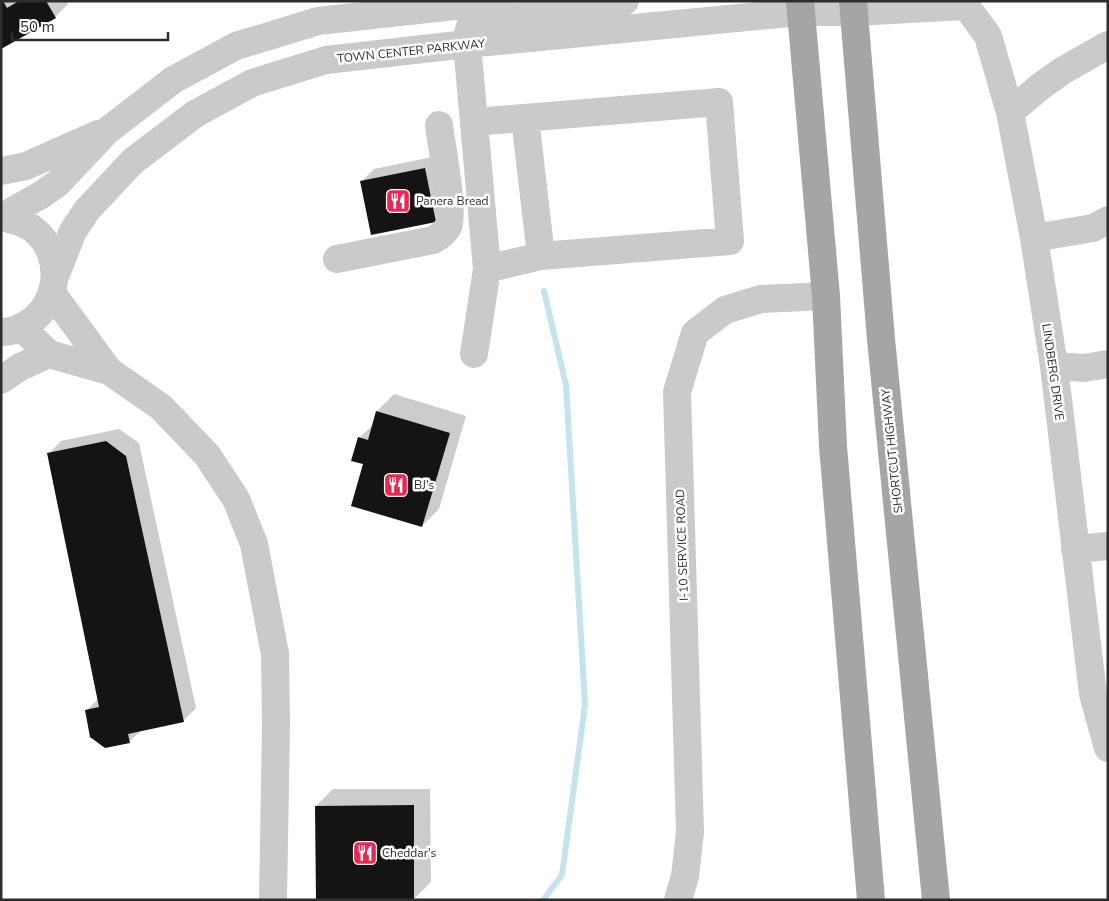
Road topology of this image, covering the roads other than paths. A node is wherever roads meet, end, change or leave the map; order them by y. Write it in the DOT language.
graph roads {
  1 [pos="500,1"];
  2 [pos="625,1"];
  3 [pos="959,4"];
  4 [pos="800,7"];
  5 [pos="854,7"];
  6 [pos="467,44"];
  7 [pos="1108,45"];
  8 [pos="1010,112"];
  9 [pos="525,118"];
  10 [pos="474,122"];
  11 [pos="439,125"];
  12 [pos="107,131"];
  13 [pos="1,171"];
  14 [pos="1,217"];
  15 [pos="1108,220"];
  16 [pos="1034,238"];
  17 [pos="541,256"];
  18 [pos="337,259"];
  19 [pos="487,269"];
  20 [pos="54,284"];
  21 [pos="826,296"];
  22 [pos="7,332"];
  23 [pos="49,354"];
  24 [pos="474,354"];
  25 [pos="1108,364"];
  26 [pos="1054,366"];
  27 [pos="109,371"];
  28 [pos="1,380"];
  29 [pos="1108,546"];
  30 [pos="1075,549"];
  31 [pos="1108,748"];
  32 [pos="273,900"];
  33 [pos="678,900"];
  34 [pos="871,900"];
  35 [pos="936,900"];
  1 -- 12 [label="street"];
  2 -- 6 [label="street"];
  3 -- 5 [label="street, LINDBERG DRIVE"];
  3 -- 8 [label="street, LINDBERG DRIVE"];
  4 -- 5 [label="street, TOWN CENTER PARKWAY"];
  4 -- 6 [label="street, TOWN CENTER PARKWAY"];
  4 -- 21 [label="main road"];
  5 -- 35 [label="main road, SHORTCUT HIGHWAY"];
  6 -- 10 [label="street"];
  6 -- 20 [label="street, TOWN CENTER PARKWAY"];
  7 -- 8 [label="street"];
  8 -- 16 [label="street, LINDBERG DRIVE"];
  9 -- 10 [label="street"];
  9 -- 17 [label="street"];
  9 -- 17 [label="street"];
  10 -- 19 [label="street"];
  11 -- 18 [label="street"];
  12 -- 13 [label="street"];
  12 -- 14 [label="street"];
  14 -- 20 [label="street"];
  15 -- 16 [label="street"];
  16 -- 26 [label="street, LINDBERG DRIVE"];
  17 -- 19 [label="street"];
  19 -- 24 [label="street"];
  20 -- 22 [label="street, TOWN CENTER PARKWAY"];
  20 -- 27 [label="street"];
  21 -- 33 [label="street, I-10 SERVICE ROAD"];
  21 -- 34 [label="main road"];
  22 -- 23 [label="street"];
  23 -- 27 [label="street"];
  23 -- 28 [label="street"];
  25 -- 26 [label="street"];
  26 -- 30 [label="street, LINDBERG DRIVE"];
  27 -- 32 [label="street"];
  29 -- 30 [label="street"];
  30 -- 31 [label="street, LINDBERG DRIVE"];
}
